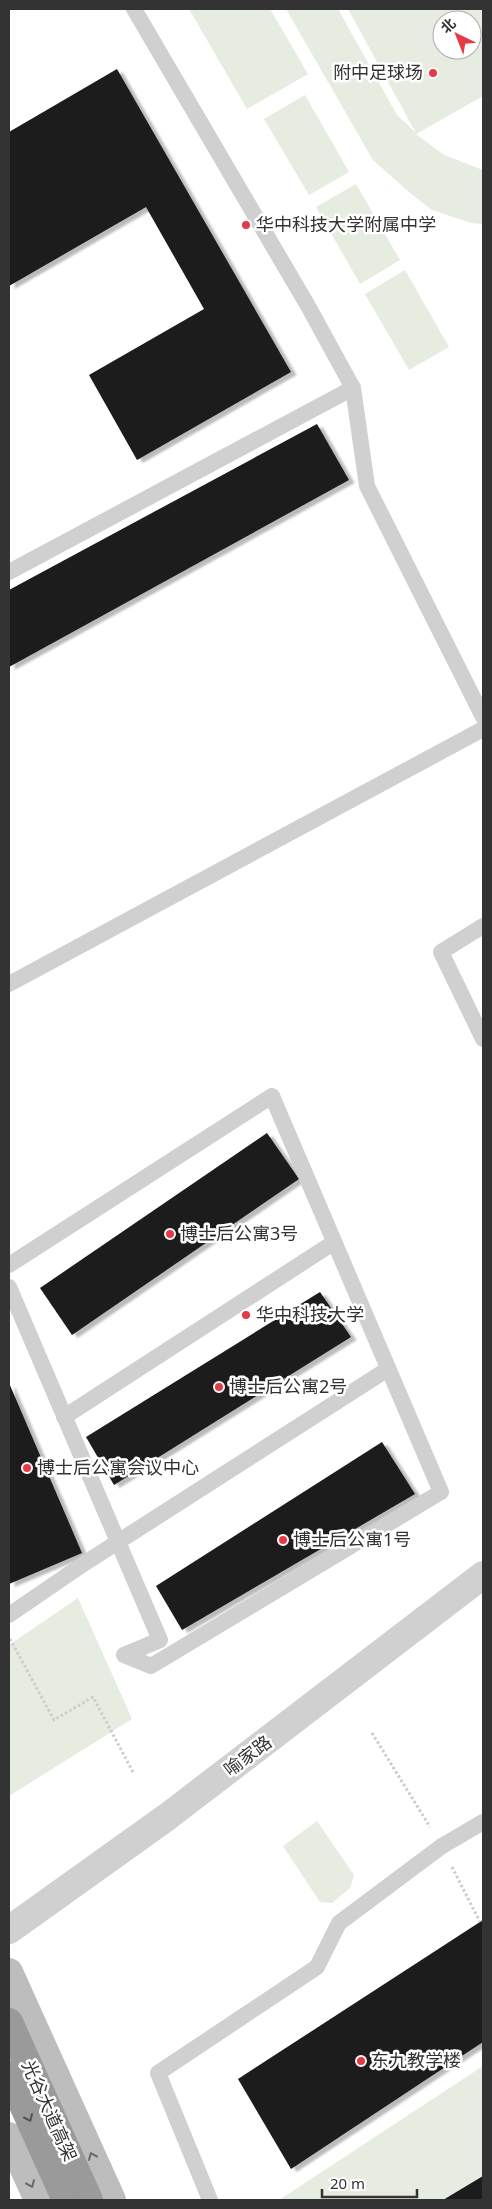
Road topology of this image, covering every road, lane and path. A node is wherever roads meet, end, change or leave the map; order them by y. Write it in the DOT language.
graph roads {
  1 [pos="134,9"];
  2 [pos="353,388"];
  3 [pos="9,572"];
  4 [pos="483,716"];
  5 [pos="483,729"];
  6 [pos="483,926"];
  7 [pos="9,984"];
  8 [pos="483,1039"];
  9 [pos="333,1242"];
  10 [pos="9,1265"];
  11 [pos="9,1288"];
  12 [pos="388,1369"];
  13 [pos="64,1417"];
  14 [pos="118,1543"];
  15 [pos="483,1575"];
  16 [pos="9,1615"];
  17 [pos="9,1636"];
  18 [pos="372,1733"];
  19 [pos="134,1774"];
  20 [pos="483,1822"];
  21 [pos="442,1846"];
  22 [pos="480,1922"];
  23 [pos="9,1930"];
  24 [pos="13,1982"];
  25 [pos="9,2022"];
  26 [pos="9,2074"];
  27 [pos="9,2136"];
  28 [pos="38,2200"];
  29 [pos="66,2200"];
  30 [pos="89,2200"];
  31 [pos="112,2200"];
  32 [pos="210,2200"];
  1 -- 2 [label="lane"];
  2 -- 3 [label="lane"];
  2 -- 4 [label="lane"];
  5 -- 7 [label="lane"];
  6 -- 8 [label="lane"];
  9 -- 10 [label="lane"];
  9 -- 12 [label="lane"];
  9 -- 13 [label="lane"];
  11 -- 13 [label="lane"];
  12 -- 14 [label="lane"];
  12 -- 14 [label="lane"];
  13 -- 14 [label="lane"];
  14 -- 16 [label="lane"];
  15 -- 23 [label="street, 喻家路"];
  17 -- 19 [label="path"];
  18 -- 21 [label="path"];
  20 -- 21 [label="lane"];
  21 -- 22 [label="path"];
  21 -- 32 [label="lane"];
  31 -- 24 [label="main road, one-way"];
  25 -- 30 [label="highway, 光谷大道高架"];
  26 -- 29 [label="highway, 光谷大道高架, one-way"];
  27 -- 28 [label="main road, one-way"];
}
